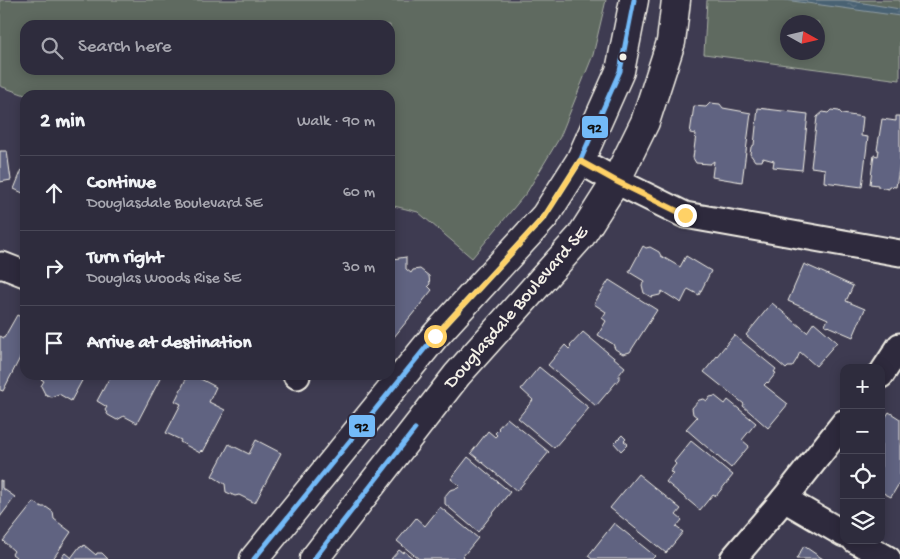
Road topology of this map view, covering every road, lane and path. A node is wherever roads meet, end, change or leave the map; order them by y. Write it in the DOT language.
graph roads {
  1 [pos="634,0"];
  2 [pos="676,0"];
  3 [pos="580,161"];
  4 [pos="616,181"];
  5 [pos="900,253"];
  6 [pos="0,266"];
  7 [pos="20,272"];
  8 [pos="900,346"];
  9 [pos="885,369"];
  10 [pos="840,428"];
  11 [pos="784,499"];
  12 [pos="840,532"];
  13 [pos="862,544"];
  14 [pos="254,559"];
  15 [pos="314,559"];
  16 [pos="732,559"];
  17 [pos="888,559"];
  1 -- 3 [label="street, Douglasdale Boulevard SE"];
  2 -- 4 [label="street, Douglasdale Boulevard SE"];
  3 -- 4 [label="street"];
  3 -- 14 [label="street, Douglasdale Boulevard SE"];
  4 -- 5 [label="street"];
  4 -- 15 [label="street, Douglasdale Boulevard SE"];
  6 -- 7 [label="street"];
  8 -- 9 [label="street"];
  10 -- 11 [label="street"];
  11 -- 12 [label="street"];
  11 -- 16 [label="street"];
  13 -- 17 [label="street"];
}
